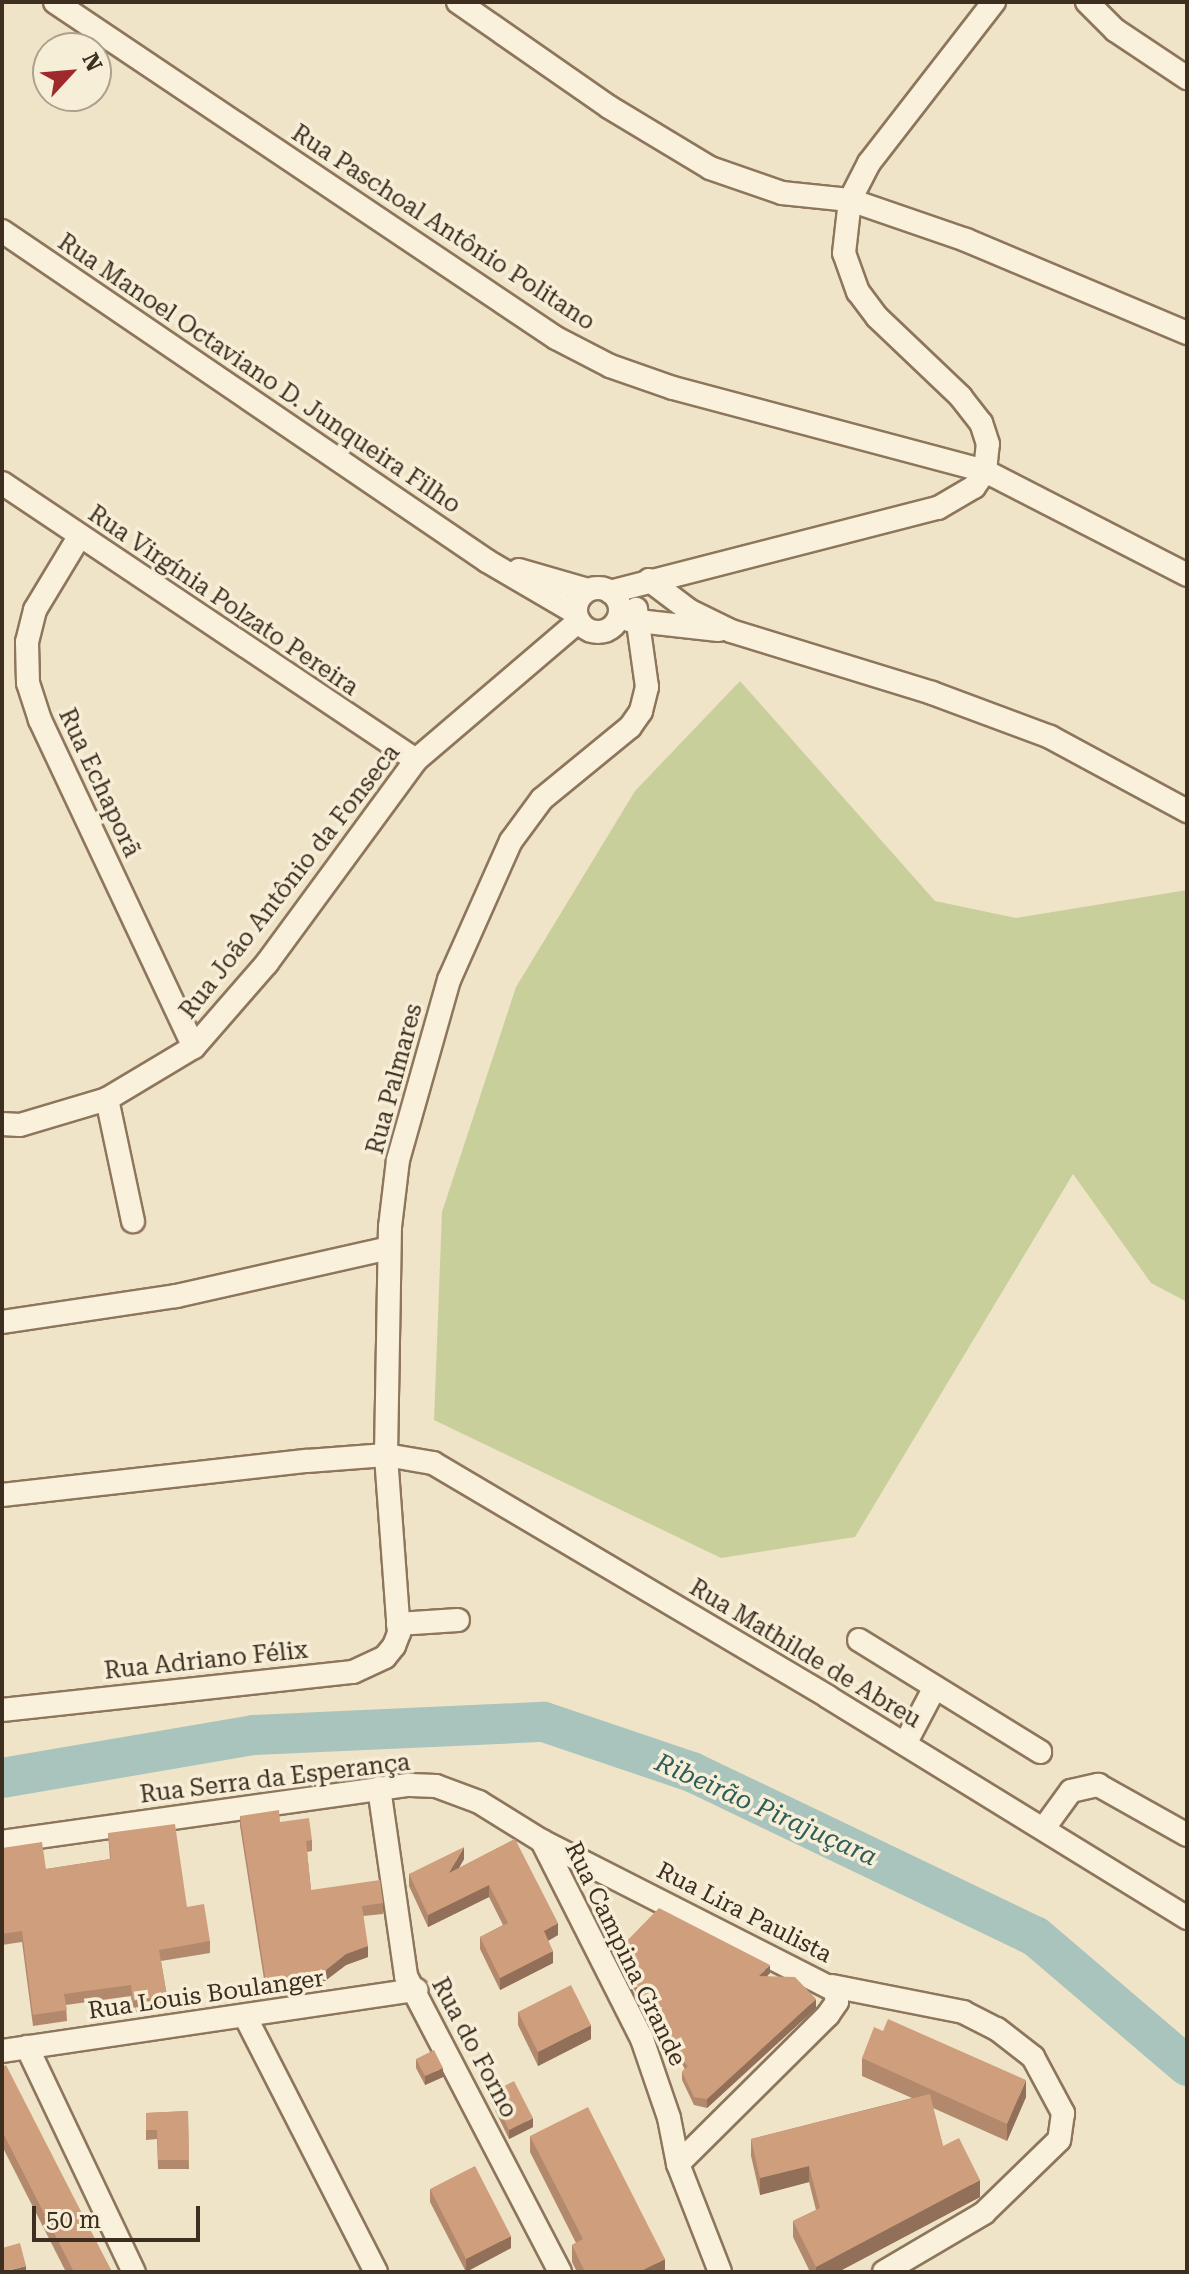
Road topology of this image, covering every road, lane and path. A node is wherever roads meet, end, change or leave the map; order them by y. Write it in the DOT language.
graph roads {
  1 [pos="55,2"];
  2 [pos="458,2"];
  3 [pos="994,2"];
  4 [pos="1087,2"];
  5 [pos="1187,78"];
  6 [pos="850,200"];
  7 [pos="2,231"];
  8 [pos="1187,333"];
  9 [pos="985,471"];
  10 [pos="2,483"];
  11 [pos="79,537"];
  12 [pos="487,561"];
  13 [pos="713,567"];
  14 [pos="1187,575"];
  15 [pos="649,580"];
  16 [pos="668,597"];
  17 [pos="619,607"];
  18 [pos="584,622"];
  19 [pos="731,631"];
  20 [pos="416,760"];
  21 [pos="1187,811"];
  22 [pos="194,1047"];
  23 [pos="107,1099"];
  24 [pos="2,1124"];
  25 [pos="133,1221"];
  26 [pos="389,1248"];
  27 [pos="2,1322"];
  28 [pos="386,1455"];
  29 [pos="2,1495"];
  30 [pos="458,1620"];
  31 [pos="399,1629"];
  32 [pos="859,1640"];
  33 [pos="935,1687"];
  34 [pos="2,1710"];
  35 [pos="905,1744"];
  36 [pos="1040,1752"];
  37 [pos="379,1788"];
  38 [pos="1044,1828"];
  39 [pos="1187,1835"];
  40 [pos="542,1841"];
  41 [pos="2,1842"];
  42 [pos="1187,1918"];
  43 [pos="832,1986"];
  44 [pos="417,1990"];
  45 [pos="245,2016"];
  46 [pos="27,2047"];
  47 [pos="2,2051"];
  48 [pos="678,2164"];
  49 [pos="134,2272"];
  50 [pos="376,2272"];
  51 [pos="560,2272"];
  52 [pos="720,2272"];
  53 [pos="884,2272"];
  1 -- 9 [label="street, Rua Paschoal Antônio Politano"];
  2 -- 6 [label="street"];
  3 -- 6 [label="street"];
  4 -- 5 [label="street"];
  6 -- 8 [label="street"];
  6 -- 9 [label="street"];
  7 -- 12 [label="street, Rua Manoel Octaviano D. Junqueira Filho"];
  9 -- 13 [label="street"];
  9 -- 14 [label="street, Rua Paschoal Antônio Politano"];
  10 -- 11 [label="street, Rua Virgínia Polzato Pereira"];
  11 -- 20 [label="street, Rua Virgínia Polzato Pereira"];
  11 -- 22 [label="street, Rua Echaporã"];
  12 -- 17 [label="street, Rua Manoel Octaviano D. Junqueira Filho"];
  12 -- 18 [label="street, Rua Manoel Octaviano D. Junqueira Filho"];
  13 -- 15 [label="street"];
  13 -- 16 [label="street"];
  15 -- 16 [label="street, Rua Manoel Octaviano D. Junqueira Filho"];
  15 -- 17 [label="street"];
  16 -- 17 [label="street"];
  16 -- 19 [label="street, Rua Manoel Octaviano D. Junqueira Filho"];
  17 -- 18 [label="street"];
  17 -- 18 [label="street, Rua João Antônio da Fonseca"];
  17 -- 19 [label="street, Rua Manoel Octaviano D. Junqueira Filho"];
  17 -- 26 [label="street, Rua Palmares"];
  18 -- 20 [label="street, Rua João Antônio da Fonseca"];
  19 -- 21 [label="street, Rua Manoel Octaviano D. Junqueira Filho"];
  20 -- 22 [label="street, Rua João Antônio da Fonseca"];
  22 -- 23 [label="street, Rua João Antônio da Fonseca"];
  23 -- 24 [label="street, Rua João Antônio da Fonseca"];
  23 -- 25 [label="street"];
  26 -- 27 [label="street"];
  26 -- 28 [label="street, Rua Palmares"];
  28 -- 29 [label="street, Rua Mathilde de Abreu"];
  28 -- 31 [label="street, Rua Palmares"];
  28 -- 35 [label="street, Rua Mathilde de Abreu"];
  30 -- 31 [label="street"];
  31 -- 34 [label="street, Rua Adriano Félix"];
  32 -- 33 [label="street"];
  33 -- 35 [label="street"];
  33 -- 36 [label="street"];
  35 -- 38 [label="street, Rua Mathilde de Abreu"];
  37 -- 40 [label="street, Rua Serra da Esperança"];
  37 -- 41 [label="street, Rua Serra da Esperança"];
  37 -- 44 [label="street, Rua do Forno"];
  38 -- 39 [label="street"];
  38 -- 42 [label="street, Rua Mathilde de Abreu"];
  40 -- 43 [label="street, Rua Lira Paulista"];
  40 -- 48 [label="street, Rua Campina Grande"];
  43 -- 48 [label="street, Rua Lira Paulista"];
  43 -- 53 [label="street"];
  44 -- 45 [label="street, Rua Louis Boulanger"];
  44 -- 51 [label="street, Rua do Forno"];
  45 -- 46 [label="street, Rua Louis Boulanger"];
  45 -- 50 [label="street"];
  46 -- 47 [label="street, Rua Louis Boulanger"];
  46 -- 49 [label="street"];
  48 -- 52 [label="street, Rua Campina Grande"];
}
